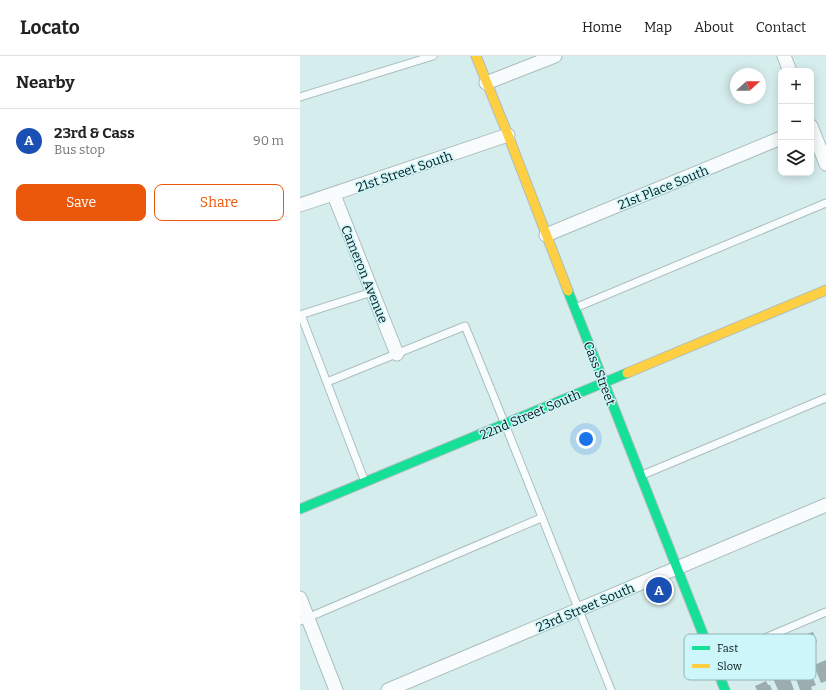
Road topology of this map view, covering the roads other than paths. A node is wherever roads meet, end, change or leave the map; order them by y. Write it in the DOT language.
graph roads {
  1 [pos="433,56"];
  2 [pos="476,56"];
  3 [pos="555,56"];
  4 [pos="784,56"];
  5 [pos="789,68"];
  6 [pos="486,83"];
  7 [pos="300,97"];
  8 [pos="814,134"];
  9 [pos="508,135"];
  10 [pos="778,139"];
  11 [pos="826,164"];
  12 [pos="334,195"];
  13 [pos="826,203"];
  14 [pos="300,205"];
  15 [pos="546,235"];
  16 [pos="826,290"];
  17 [pos="372,292"];
  18 [pos="574,308"];
  19 [pos="300,315"];
  20 [pos="397,354"];
  21 [pos="327,382"];
  22 [pos="603,383"];
  23 [pos="826,398"];
  24 [pos="506,425"];
  25 [pos="640,476"];
  26 [pos="365,482"];
  27 [pos="826,505"];
  28 [pos="300,509"];
  29 [pos="541,518"];
  30 [pos="676,568"];
  31 [pos="300,598"];
  32 [pos="578,610"];
  33 [pos="826,612"];
  34 [pos="304,619"];
  35 [pos="703,634"];
  36 [pos="774,634"];
  37 [pos="721,680"];
  38 [pos="336,690"];
  39 [pos="388,690"];
  40 [pos="611,690"];
  41 [pos="725,690"];
  1 -- 7 [label="lane"];
  2 -- 6 [label="street, Cass Street"];
  3 -- 6 [label="street"];
  4 -- 5 [label="street"];
  6 -- 9 [label="street, Cass Street"];
  8 -- 11 [label="street"];
  9 -- 12 [label="street, 21st Street South"];
  9 -- 15 [label="street, Cass Street"];
  10 -- 15 [label="street, 21st Place South"];
  12 -- 14 [label="street, 21st Street South"];
  12 -- 17 [label="street, Cameron Avenue"];
  13 -- 18 [label="lane"];
  15 -- 18 [label="street, Cass Street"];
  16 -- 22 [label="street, 22nd Street South"];
  17 -- 19 [label="lane"];
  17 -- 20 [label="street, Cameron Avenue"];
  18 -- 22 [label="street, Cass Street"];
  19 -- 21 [label="lane"];
  20 -- 21 [label="lane"];
  20 -- 24 [label="lane"];
  21 -- 26 [label="lane"];
  22 -- 24 [label="street, 22nd Street South"];
  22 -- 25 [label="street, Cass Street"];
  23 -- 25 [label="lane"];
  24 -- 26 [label="street, 22nd Street South"];
  24 -- 29 [label="lane"];
  25 -- 30 [label="street, Cass Street"];
  26 -- 28 [label="street, 22nd Street South"];
  27 -- 30 [label="street, 23rd Street South"];
  29 -- 32 [label="lane"];
  29 -- 34 [label="lane"];
  30 -- 32 [label="street, 23rd Street South"];
  30 -- 35 [label="street, Cass Street"];
  31 -- 34 [label="street"];
  32 -- 39 [label="street, 23rd Street South"];
  32 -- 40 [label="lane"];
  33 -- 36 [label="lane"];
  34 -- 38 [label="street"];
  37 -- 41 [label="street, Cass Street"];
}
